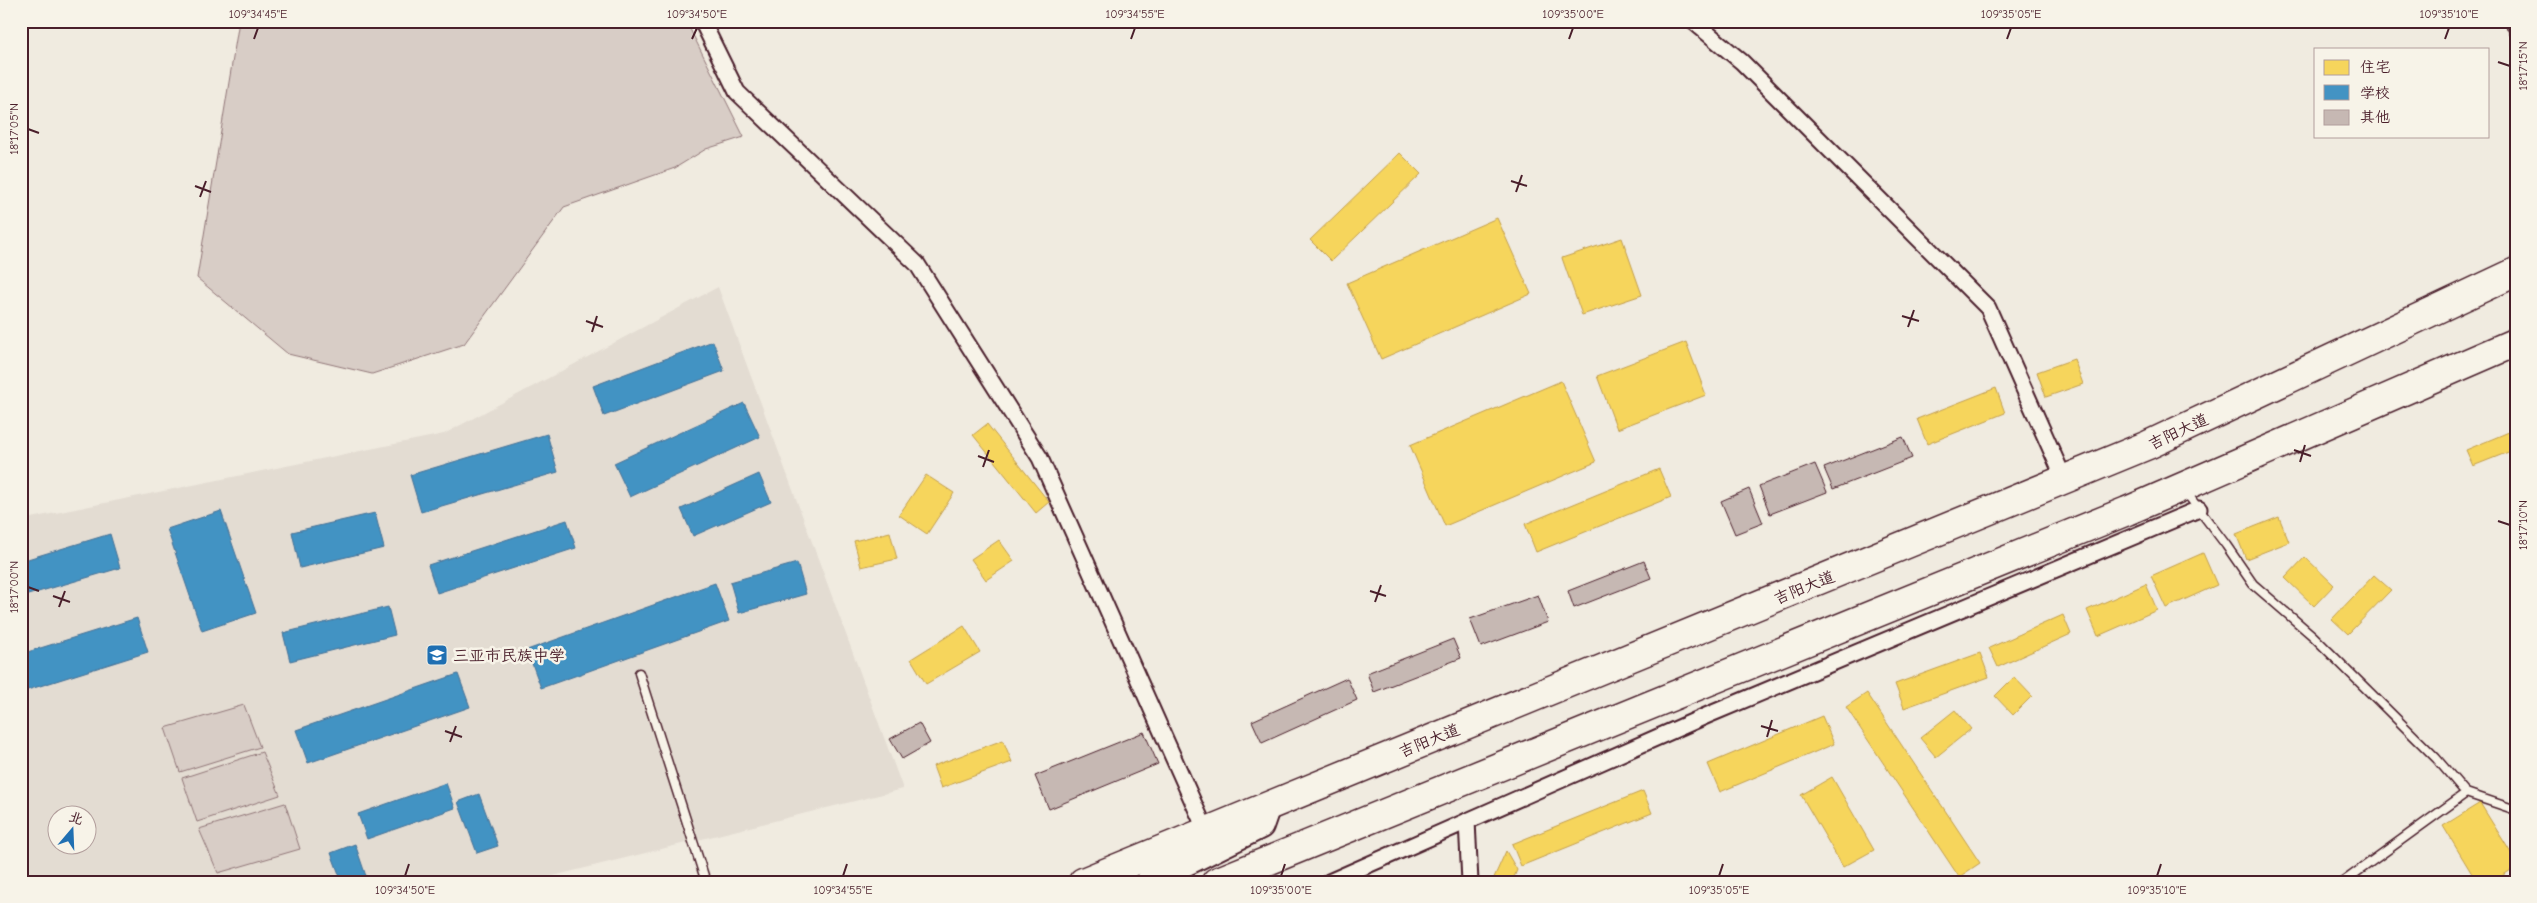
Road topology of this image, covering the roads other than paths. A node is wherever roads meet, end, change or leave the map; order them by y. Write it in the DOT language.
graph roads {
  1 [pos="702,21"];
  2 [pos="1693,21"];
  3 [pos="2509,21"];
  4 [pos="2516,36"];
  5 [pos="2516,272"];
  6 [pos="2516,342"];
  7 [pos="2064,481"];
  8 [pos="2182,487"];
  9 [pos="2199,509"];
  10 [pos="639,673"];
  11 [pos="2466,793"];
  12 [pos="1268,806"];
  13 [pos="2516,810"];
  14 [pos="1467,821"];
  15 [pos="1206,832"];
  16 [pos="706,882"];
  17 [pos="1083,882"];
  18 [pos="1148,882"];
  19 [pos="1216,882"];
  20 [pos="1329,882"];
  21 [pos="1470,882"];
  22 [pos="2343,882"];
  1 -- 15 [label="street"];
  2 -- 7 [label="street"];
  3 -- 4 [label="lane"];
  5 -- 7 [label="highway, 吉阳大道"];
  6 -- 8 [label="highway"];
  7 -- 12 [label="highway, 吉阳大道"];
  8 -- 9 [label="lane"];
  8 -- 19 [label="highway"];
  9 -- 11 [label="lane"];
  9 -- 14 [label="street"];
  10 -- 16 [label="lane"];
  11 -- 13 [label="lane"];
  11 -- 22 [label="lane"];
  12 -- 15 [label="highway, 吉阳大道"];
  12 -- 18 [label="main road"];
  14 -- 20 [label="street"];
  14 -- 21 [label="street"];
  15 -- 17 [label="highway, 吉阳大道"];
}
